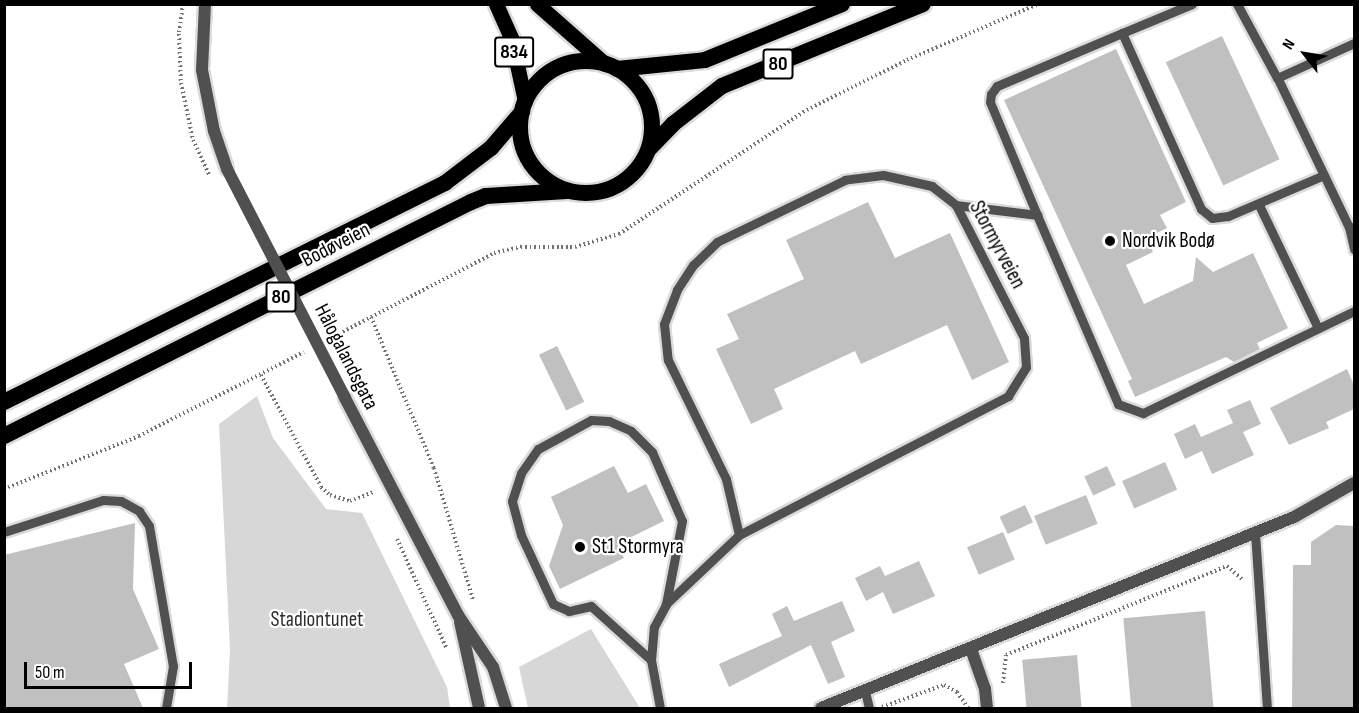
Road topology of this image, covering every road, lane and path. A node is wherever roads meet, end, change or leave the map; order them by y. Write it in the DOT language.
graph roads {
  1 [pos="205,4"];
  2 [pos="496,4"];
  3 [pos="537,4"];
  4 [pos="842,4"];
  5 [pos="923,4"];
  6 [pos="1038,4"];
  7 [pos="1192,4"];
  8 [pos="1237,4"];
  9 [pos="1122,33"];
  10 [pos="1354,43"];
  11 [pos="611,66"];
  12 [pos="1277,77"];
  13 [pos="524,107"];
  14 [pos="649,148"];
  15 [pos="1324,176"];
  16 [pos="567,191"];
  17 [pos="956,205"];
  18 [pos="1259,205"];
  19 [pos="1037,215"];
  20 [pos="1352,227"];
  21 [pos="1354,249"];
  22 [pos="1354,311"];
  23 [pos="371,317"];
  24 [pos="1318,328"];
  25 [pos="321,343"];
  26 [pos="311,349"];
  27 [pos="261,375"];
  28 [pos="4,402"];
  29 [pos="4,436"];
  30 [pos="368,481"];
  31 [pos="1354,483"];
  32 [pos="4,489"];
  33 [pos="373,492"];
  34 [pos="378,502"];
  35 [pos="4,532"];
  36 [pos="393,532"];
  37 [pos="1255,533"];
  38 [pos="739,535"];
  39 [pos="1227,566"];
  40 [pos="473,600"];
  41 [pos="666,604"];
  42 [pos="458,615"];
  43 [pos="971,649"];
  44 [pos="447,650"];
  45 [pos="651,660"];
  46 [pos="1003,687"];
  47 [pos="865,691"];
  48 [pos="166,708"];
  49 [pos="479,708"];
  50 [pos="506,708"];
  51 [pos="660,708"];
  52 [pos="821,708"];
  53 [pos="869,708"];
  54 [pos="879,708"];
  55 [pos="968,708"];
  56 [pos="987,708"];
  57 [pos="1267,708"];
  1 -- 42 [label="street, Hålogalandsgata, bridge"];
  2 -- 13 [label="main road, 834"];
  3 -- 11 [label="main road, 834"];
  4 -- 11 [label="highway, Bodøveien / 80"];
  5 -- 14 [label="highway, Bodøveien / 80"];
  6 -- 23 [label="path"];
  7 -- 9 [label="lane"];
  8 -- 12 [label="lane"];
  9 -- 18 [label="lane"];
  9 -- 19 [label="lane"];
  10 -- 12 [label="lane"];
  11 -- 13 [label="highway, Bodøveien / 80"];
  11 -- 14 [label="highway"];
  12 -- 15 [label="lane"];
  13 -- 16 [label="highway, Bodøveien / 80"];
  13 -- 28 [label="highway, Bodøveien / 80"];
  14 -- 16 [label="highway, Bodøveien / 80"];
  15 -- 18 [label="lane"];
  15 -- 20 [label="lane"];
  16 -- 29 [label="highway, Bodøveien / 80"];
  17 -- 19 [label="lane"];
  17 -- 38 [label="lane, Stormyrveien"];
  17 -- 38 [label="lane, Stormyrveien"];
  18 -- 24 [label="lane"];
  19 -- 24 [label="lane"];
  20 -- 21 [label="lane"];
  22 -- 24 [label="lane"];
  23 -- 25 [label="path"];
  23 -- 40 [label="path"];
  26 -- 27 [label="path"];
  27 -- 32 [label="path"];
  27 -- 33 [label="path"];
  30 -- 33 [label="path"];
  31 -- 37 [label="street"];
  33 -- 34 [label="path"];
  35 -- 48 [label="lane"];
  36 -- 44 [label="path"];
  37 -- 43 [label="street"];
  37 -- 57 [label="lane"];
  38 -- 41 [label="lane, Stormyrveien"];
  39 -- 46 [label="path"];
  41 -- 45 [label="lane, Stormyrveien"];
  41 -- 45 [label="lane"];
  42 -- 49 [label="street, Hålogalandsgata"];
  42 -- 50 [label="street, Hålogalandsgata"];
  43 -- 47 [label="street"];
  43 -- 56 [label="street"];
  45 -- 51 [label="lane, Stormyrveien"];
  47 -- 52 [label="street"];
  47 -- 53 [label="lane"];
  54 -- 55 [label="path"];
}
